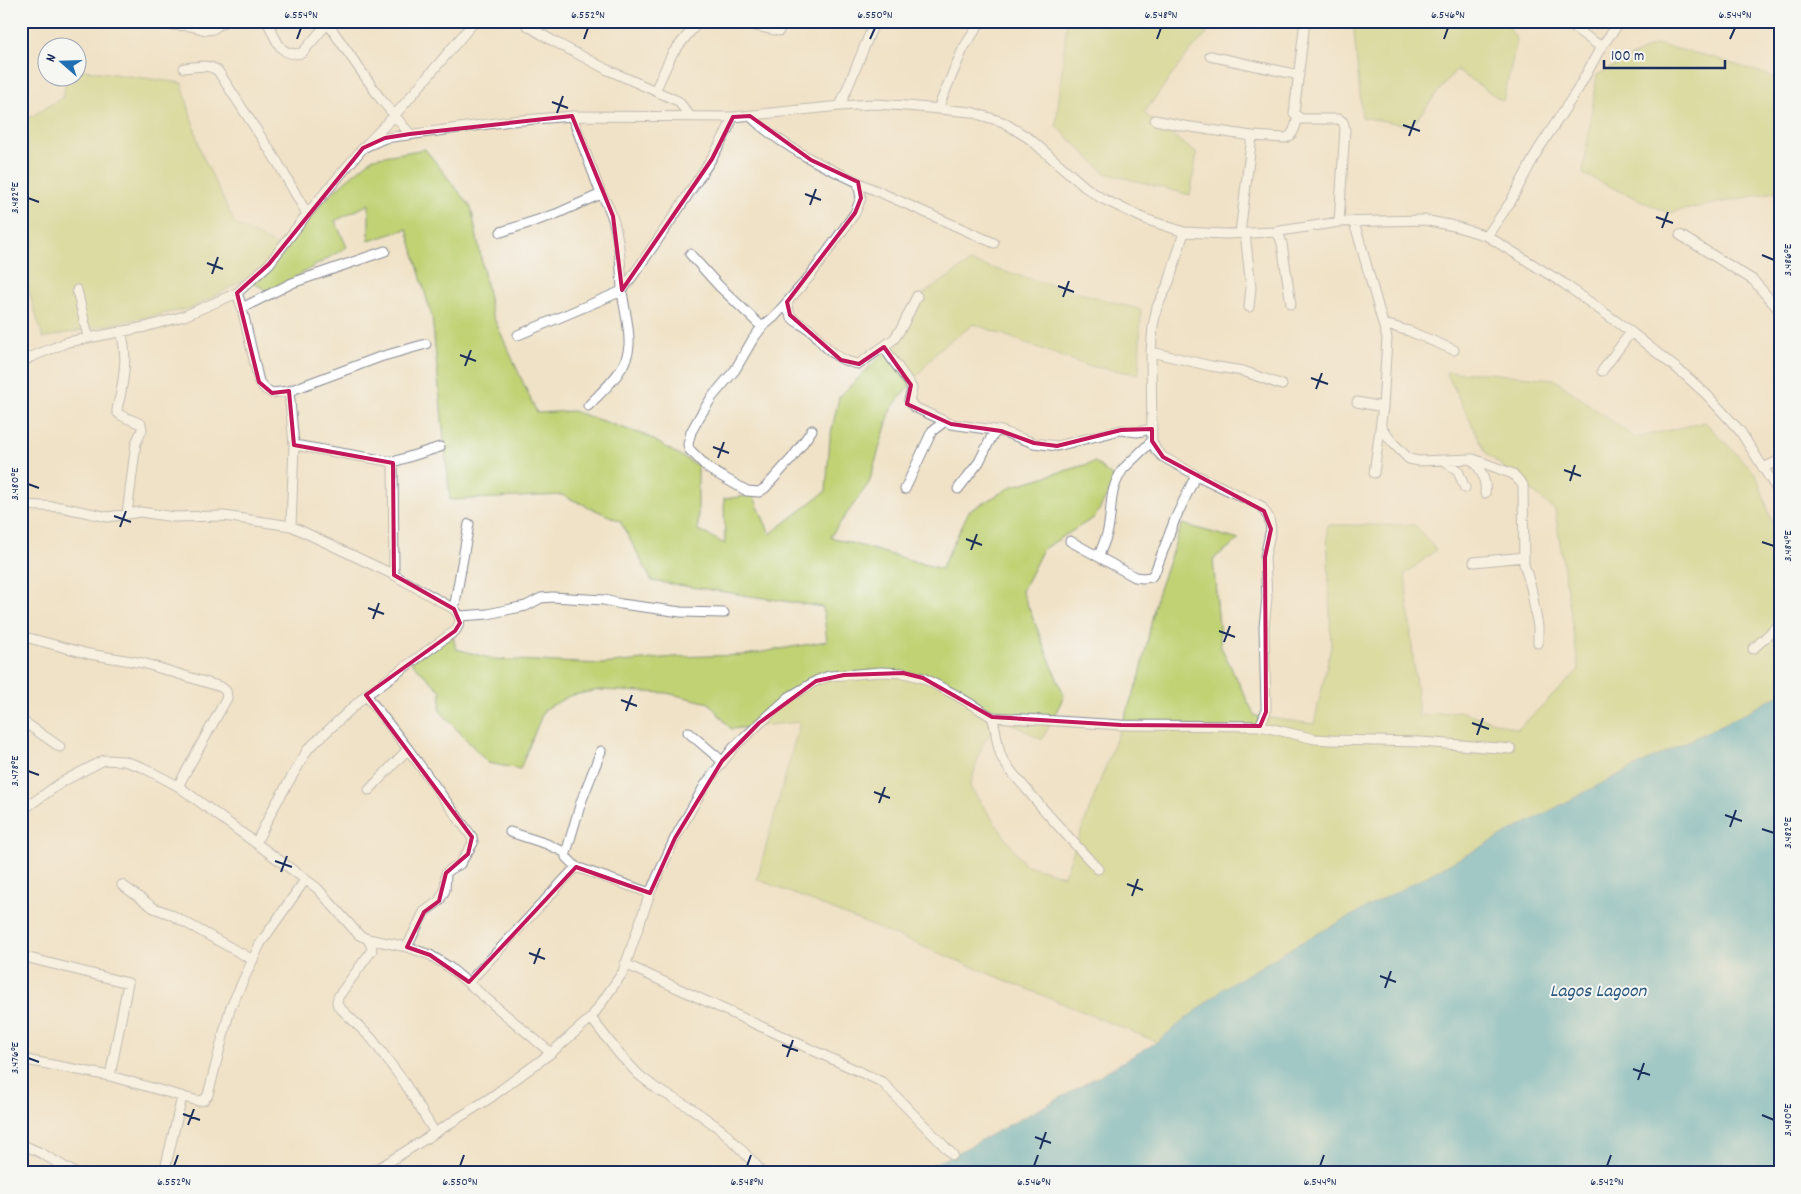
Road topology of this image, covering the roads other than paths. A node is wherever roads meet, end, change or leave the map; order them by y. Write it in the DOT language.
graph roads {
  1 [pos="107,21"];
  2 [pos="226,21"];
  3 [pos="267,21"];
  4 [pos="475,21"];
  5 [pos="523,21"];
  6 [pos="733,21"];
  7 [pos="875,21"];
  8 [pos="980,21"];
  9 [pos="1305,21"];
  10 [pos="1565,21"];
  11 [pos="1620,21"];
  12 [pos="1772,21"];
  13 [pos="697,22"];
  14 [pos="326,23"];
  15 [pos="1780,26"];
  16 [pos="779,32"];
  17 [pos="1601,47"];
  18 [pos="1210,56"];
  19 [pos="184,68"];
  20 [pos="1299,75"];
  21 [pos="655,91"];
  22 [pos="840,106"];
  23 [pos="938,108"];
  24 [pos="395,115"];
  25 [pos="572,116"];
  26 [pos="690,116"];
  27 [pos="750,116"];
  28 [pos="733,117"];
  29 [pos="1298,118"];
  30 [pos="1155,120"];
  31 [pos="410,134"];
  32 [pos="1252,136"];
  33 [pos="362,148"];
  34 [pos="858,182"];
  35 [pos="601,194"];
  36 [pos="307,214"];
  37 [pos="1353,221"];
  38 [pos="1339,222"];
  39 [pos="501,232"];
  40 [pos="1184,232"];
  41 [pos="1274,232"];
  42 [pos="1243,233"];
  43 [pos="1680,235"];
  44 [pos="1487,236"];
  45 [pos="994,242"];
  46 [pos="384,251"];
  47 [pos="690,254"];
  48 [pos="77,290"];
  49 [pos="622,291"];
  50 [pos="236,292"];
  51 [pos="918,296"];
  52 [pos="787,302"];
  53 [pos="1291,304"];
  54 [pos="1249,307"];
  55 [pos="242,308"];
  56 [pos="1780,310"];
  57 [pos="1384,324"];
  58 [pos="762,327"];
  59 [pos="121,331"];
  60 [pos="1631,332"];
  61 [pos="518,335"];
  62 [pos="88,337"];
  63 [pos="426,344"];
  64 [pos="884,347"];
  65 [pos="1454,350"];
  66 [pos="1151,352"];
  67 [pos="21,363"];
  68 [pos="1602,371"];
  69 [pos="1282,385"];
  70 [pos="289,391"];
  71 [pos="1357,402"];
  72 [pos="588,406"];
  73 [pos="1383,407"];
  74 [pos="944,422"];
  75 [pos="1381,427"];
  76 [pos="1152,428"];
  77 [pos="812,430"];
  78 [pos="997,430"];
  79 [pos="1152,441"];
  80 [pos="294,445"];
  81 [pos="440,447"];
  82 [pos="1470,459"];
  83 [pos="1780,460"];
  84 [pos="1445,461"];
  85 [pos="393,462"];
  86 [pos="1763,468"];
  87 [pos="1374,473"];
  88 [pos="1196,475"];
  89 [pos="1465,488"];
  90 [pos="905,489"];
  91 [pos="958,489"];
  92 [pos="1485,493"];
  93 [pos="1780,494"];
  94 [pos="21,505"];
  95 [pos="127,514"];
  96 [pos="470,524"];
  97 [pos="291,526"];
  98 [pos="1070,541"];
  99 [pos="1099,556"];
  100 [pos="1524,557"];
  101 [pos="1474,562"];
  102 [pos="394,575"];
  103 [pos="457,612"];
  104 [pos="724,613"];
  105 [pos="1780,624"];
  106 [pos="21,636"];
  107 [pos="1538,643"];
  108 [pos="1753,649"];
  109 [pos="366,695"];
  110 [pos="992,717"];
  111 [pos="21,722"];
  112 [pos="1260,726"];
  113 [pos="688,732"];
  114 [pos="60,747"];
  115 [pos="408,749"];
  116 [pos="1511,749"];
  117 [pos="601,751"];
  118 [pos="722,762"];
  119 [pos="178,786"];
  120 [pos="369,790"];
  121 [pos="21,811"];
  122 [pos="510,832"];
  123 [pos="256,843"];
  124 [pos="566,853"];
  125 [pos="576,867"];
  126 [pos="1098,869"];
  127 [pos="305,880"];
  128 [pos="122,885"];
  129 [pos="650,893"];
  130 [pos="368,939"];
  131 [pos="407,947"];
  132 [pos="21,956"];
  133 [pos="253,960"];
  134 [pos="625,964"];
  135 [pos="469,982"];
  136 [pos="591,1018"];
  137 [pos="551,1054"];
  138 [pos="21,1059"];
  139 [pos="110,1076"];
  140 [pos="182,1097"];
  141 [pos="435,1132"];
  142 [pos="21,1144"];
  143 [pos="953,1155"];
  144 [pos="75,1173"];
  145 [pos="164,1173"];
  146 [pos="367,1173"];
  147 [pos="760,1173"];
  1 -- 2 [label="street"];
  3 -- 14 [label="street"];
  4 -- 24 [label="street"];
  5 -- 21 [label="street"];
  6 -- 16 [label="street"];
  7 -- 22 [label="street"];
  8 -- 23 [label="street"];
  9 -- 20 [label="street"];
  10 -- 17 [label="street"];
  11 -- 17 [label="street"];
  12 -- 15 [label="street"];
  13 -- 21 [label="street"];
  14 -- 24 [label="street"];
  17 -- 44 [label="street"];
  18 -- 20 [label="street"];
  19 -- 36 [label="street"];
  20 -- 29 [label="street"];
  21 -- 26 [label="street"];
  22 -- 23 [label="street"];
  22 -- 27 [label="street"];
  23 -- 40 [label="street"];
  24 -- 31 [label="street"];
  24 -- 33 [label="street"];
  25 -- 26 [label="street"];
  25 -- 31 [label="street"];
  25 -- 35 [label="street"];
  26 -- 28 [label="street"];
  27 -- 28 [label="street"];
  27 -- 34 [label="street"];
  28 -- 49 [label="street"];
  29 -- 32 [label="street"];
  29 -- 38 [label="street"];
  30 -- 32 [label="street"];
  31 -- 33 [label="street"];
  32 -- 42 [label="street"];
  33 -- 36 [label="street"];
  34 -- 45 [label="street"];
  34 -- 52 [label="street"];
  35 -- 39 [label="street"];
  35 -- 49 [label="street"];
  36 -- 50 [label="street"];
  37 -- 38 [label="street"];
  37 -- 44 [label="street"];
  37 -- 57 [label="street"];
  38 -- 41 [label="street"];
  40 -- 42 [label="street"];
  40 -- 66 [label="street"];
  41 -- 42 [label="street"];
  41 -- 53 [label="street"];
  42 -- 54 [label="street"];
  43 -- 56 [label="street"];
  44 -- 60 [label="street"];
  46 -- 55 [label="street"];
  47 -- 58 [label="street"];
  48 -- 62 [label="street"];
  49 -- 61 [label="street"];
  49 -- 72 [label="street"];
  50 -- 55 [label="street"];
  50 -- 59 [label="street"];
  51 -- 64 [label="street"];
  52 -- 58 [label="street"];
  52 -- 64 [label="street"];
  55 -- 70 [label="street"];
  57 -- 65 [label="street"];
  57 -- 73 [label="street"];
  58 -- 77 [label="street"];
  59 -- 62 [label="street"];
  59 -- 95 [label="street"];
  60 -- 68 [label="street"];
  60 -- 86 [label="street"];
  62 -- 67 [label="street"];
  63 -- 70 [label="street"];
  64 -- 74 [label="street"];
  66 -- 69 [label="street"];
  66 -- 76 [label="street"];
  70 -- 80 [label="street"];
  71 -- 73 [label="street"];
  73 -- 75 [label="street"];
  74 -- 78 [label="street"];
  74 -- 90 [label="street"];
  75 -- 84 [label="street"];
  75 -- 87 [label="street"];
  76 -- 78 [label="street"];
  76 -- 79 [label="street"];
  78 -- 91 [label="street"];
  79 -- 88 [label="street"];
  79 -- 99 [label="street"];
  80 -- 85 [label="street"];
  80 -- 97 [label="street"];
  81 -- 85 [label="street"];
  82 -- 84 [label="street"];
  82 -- 92 [label="street"];
  82 -- 100 [label="street"];
  83 -- 86 [label="street"];
  84 -- 89 [label="street"];
  85 -- 102 [label="street"];
  86 -- 93 [label="street"];
  88 -- 99 [label="street"];
  88 -- 112 [label="street"];
  94 -- 95 [label="street"];
  95 -- 97 [label="street"];
  96 -- 103 [label="street"];
  97 -- 102 [label="street"];
  98 -- 99 [label="street"];
  100 -- 101 [label="street"];
  100 -- 107 [label="street"];
  102 -- 103 [label="street"];
  103 -- 104 [label="street"];
  103 -- 109 [label="street"];
  105 -- 108 [label="street"];
  106 -- 119 [label="street"];
  109 -- 115 [label="street"];
  109 -- 123 [label="street"];
  110 -- 112 [label="street"];
  110 -- 118 [label="street"];
  110 -- 126 [label="street"];
  111 -- 114 [label="street"];
  112 -- 116 [label="street"];
  113 -- 118 [label="street"];
  115 -- 120 [label="street"];
  115 -- 131 [label="street"];
  117 -- 124 [label="street"];
  118 -- 129 [label="street"];
  119 -- 121 [label="street"];
  119 -- 123 [label="street"];
  122 -- 124 [label="street"];
  123 -- 127 [label="street"];
  124 -- 125 [label="street"];
  125 -- 129 [label="street"];
  125 -- 135 [label="street"];
  127 -- 130 [label="street"];
  127 -- 133 [label="street"];
  128 -- 133 [label="street"];
  129 -- 134 [label="street"];
  130 -- 131 [label="street"];
  130 -- 141 [label="street"];
  131 -- 135 [label="street"];
  132 -- 139 [label="street"];
  133 -- 140 [label="street"];
  134 -- 136 [label="street"];
  134 -- 143 [label="street"];
  135 -- 137 [label="street"];
  136 -- 137 [label="street"];
  136 -- 147 [label="street"];
  137 -- 141 [label="street"];
  138 -- 139 [label="street"];
  139 -- 140 [label="street"];
  140 -- 145 [label="street"];
  141 -- 146 [label="street"];
  142 -- 144 [label="street"];
}
